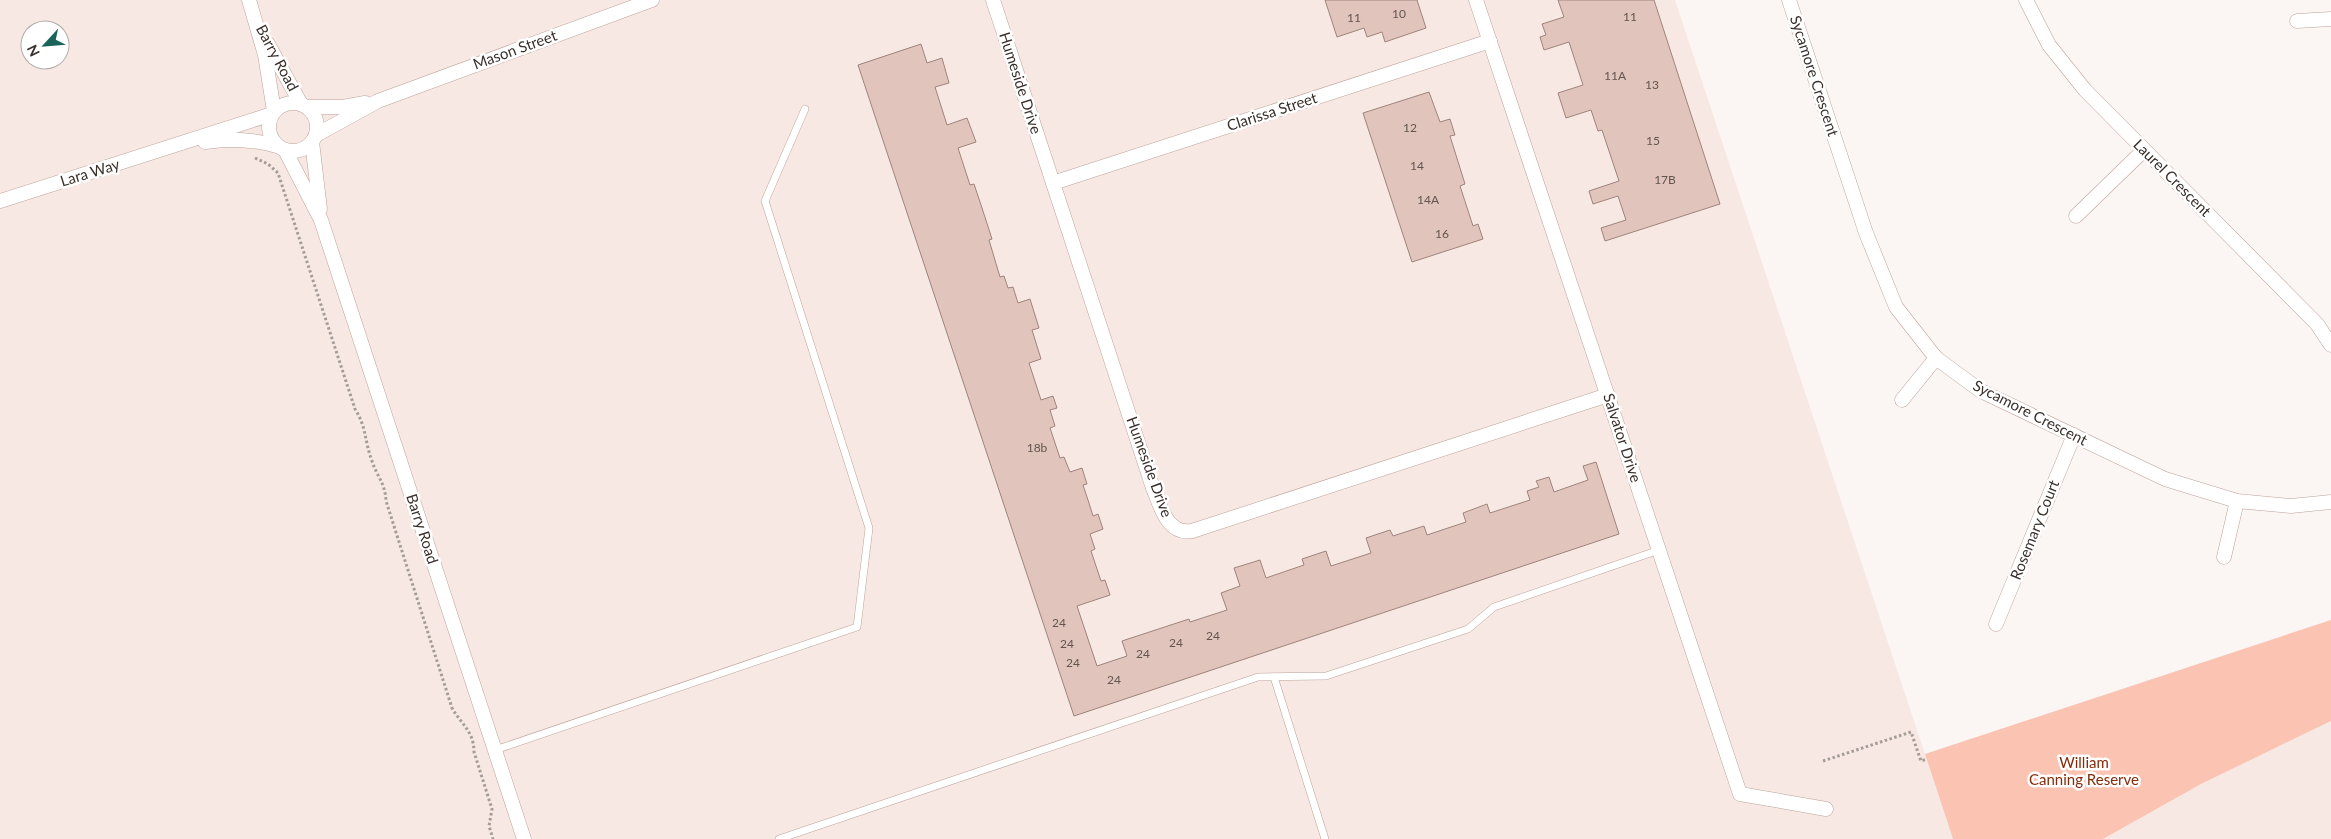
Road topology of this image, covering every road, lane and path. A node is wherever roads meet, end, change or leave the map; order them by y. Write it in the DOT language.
graph roads {
  1 [pos="652,0"];
  2 [pos="993,0"];
  3 [pos="1476,0"];
  4 [pos="1789,0"];
  5 [pos="2026,0"];
  6 [pos="251,6"];
  7 [pos="2331,19"];
  8 [pos="2297,22"];
  9 [pos="1490,42"];
  10 [pos="378,100"];
  11 [pos="305,106"];
  12 [pos="804,109"];
  13 [pos="273,113"];
  14 [pos="314,139"];
  15 [pos="255,140"];
  16 [pos="179,145"];
  17 [pos="281,148"];
  18 [pos="2144,150"];
  19 [pos="1054,183"];
  20 [pos="0,201"];
  21 [pos="2076,216"];
  22 [pos="321,220"];
  23 [pos="2331,344"];
  24 [pos="1936,358"];
  25 [pos="1608,394"];
  26 [pos="1902,400"];
  27 [pos="2074,436"];
  28 [pos="2236,501"];
  29 [pos="2331,502"];
  30 [pos="1659,550"];
  31 [pos="2224,557"];
  32 [pos="1996,624"];
  33 [pos="1274,677"];
  34 [pos="495,750"];
  35 [pos="1927,760"];
  36 [pos="1823,761"];
  37 [pos="1826,809"];
  38 [pos="493,839"];
  39 [pos="524,839"];
  40 [pos="779,839"];
  41 [pos="1326,839"];
  1 -- 10 [label="street, Mason Street"];
  2 -- 19 [label="street, Humeside Drive"];
  3 -- 9 [label="street, Salvator Drive"];
  4 -- 24 [label="street, Sycamore Crescent"];
  5 -- 18 [label="street, Laurel Crescent"];
  6 -- 11 [label="street, Barry Road"];
  6 -- 13 [label="street, Barry Road"];
  7 -- 8 [label="street"];
  9 -- 19 [label="street, Clarissa Street"];
  9 -- 25 [label="street, Salvator Drive"];
  10 -- 11 [label="street, Mason Street"];
  10 -- 14 [label="street, Mason Street"];
  11 -- 13 [label="street"];
  11 -- 14 [label="street"];
  12 -- 34 [label="lane"];
  13 -- 16 [label="street"];
  13 -- 17 [label="street"];
  14 -- 17 [label="street"];
  14 -- 22 [label="street, Barry Road"];
  15 -- 16 [label="street"];
  15 -- 17 [label="street"];
  15 -- 38 [label="path"];
  16 -- 20 [label="street, Lara Way"];
  17 -- 22 [label="street, Barry Road"];
  18 -- 21 [label="street"];
  18 -- 23 [label="street, Laurel Crescent"];
  19 -- 25 [label="street, Humeside Drive"];
  22 -- 34 [label="street, Barry Road"];
  24 -- 26 [label="street"];
  24 -- 27 [label="street, Sycamore Crescent"];
  25 -- 30 [label="street, Salvator Drive"];
  27 -- 28 [label="street, Sycamore Crescent"];
  27 -- 32 [label="street, Rosemary Court"];
  28 -- 29 [label="street, Sycamore Crescent"];
  28 -- 31 [label="street"];
  30 -- 33 [label="lane"];
  30 -- 37 [label="street, Salvator Drive"];
  33 -- 40 [label="lane"];
  33 -- 41 [label="lane"];
  34 -- 39 [label="street, Barry Road"];
  35 -- 36 [label="path"];
}
